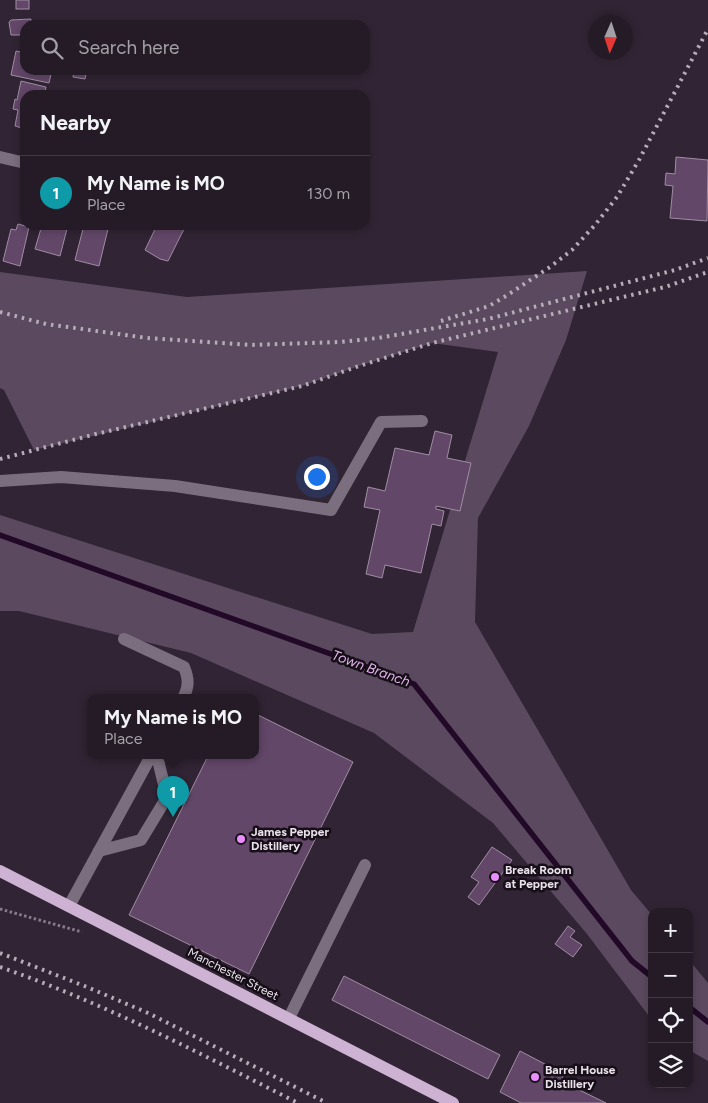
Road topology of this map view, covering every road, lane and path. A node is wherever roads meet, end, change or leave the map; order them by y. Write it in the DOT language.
graph roads {
  1 [pos="0,157"];
  2 [pos="20,162"];
  3 [pos="422,421"];
  4 [pos="0,481"];
  5 [pos="124,640"];
  6 [pos="185,694"];
  7 [pos="149,759"];
  8 [pos="158,759"];
  9 [pos="99,851"];
  10 [pos="365,865"];
  11 [pos="0,871"];
  12 [pos="69,906"];
  13 [pos="289,1018"];
  14 [pos="454,1103"];
  1 -- 2 [label="street"];
  3 -- 4 [label="street"];
  5 -- 6 [label="street"];
  7 -- 9 [label="street"];
  8 -- 9 [label="street"];
  9 -- 12 [label="street"];
  10 -- 13 [label="street"];
  11 -- 12 [label="main road, Manchester Street"];
  12 -- 13 [label="main road, Manchester Street"];
  13 -- 14 [label="main road, Manchester Street"];
}
